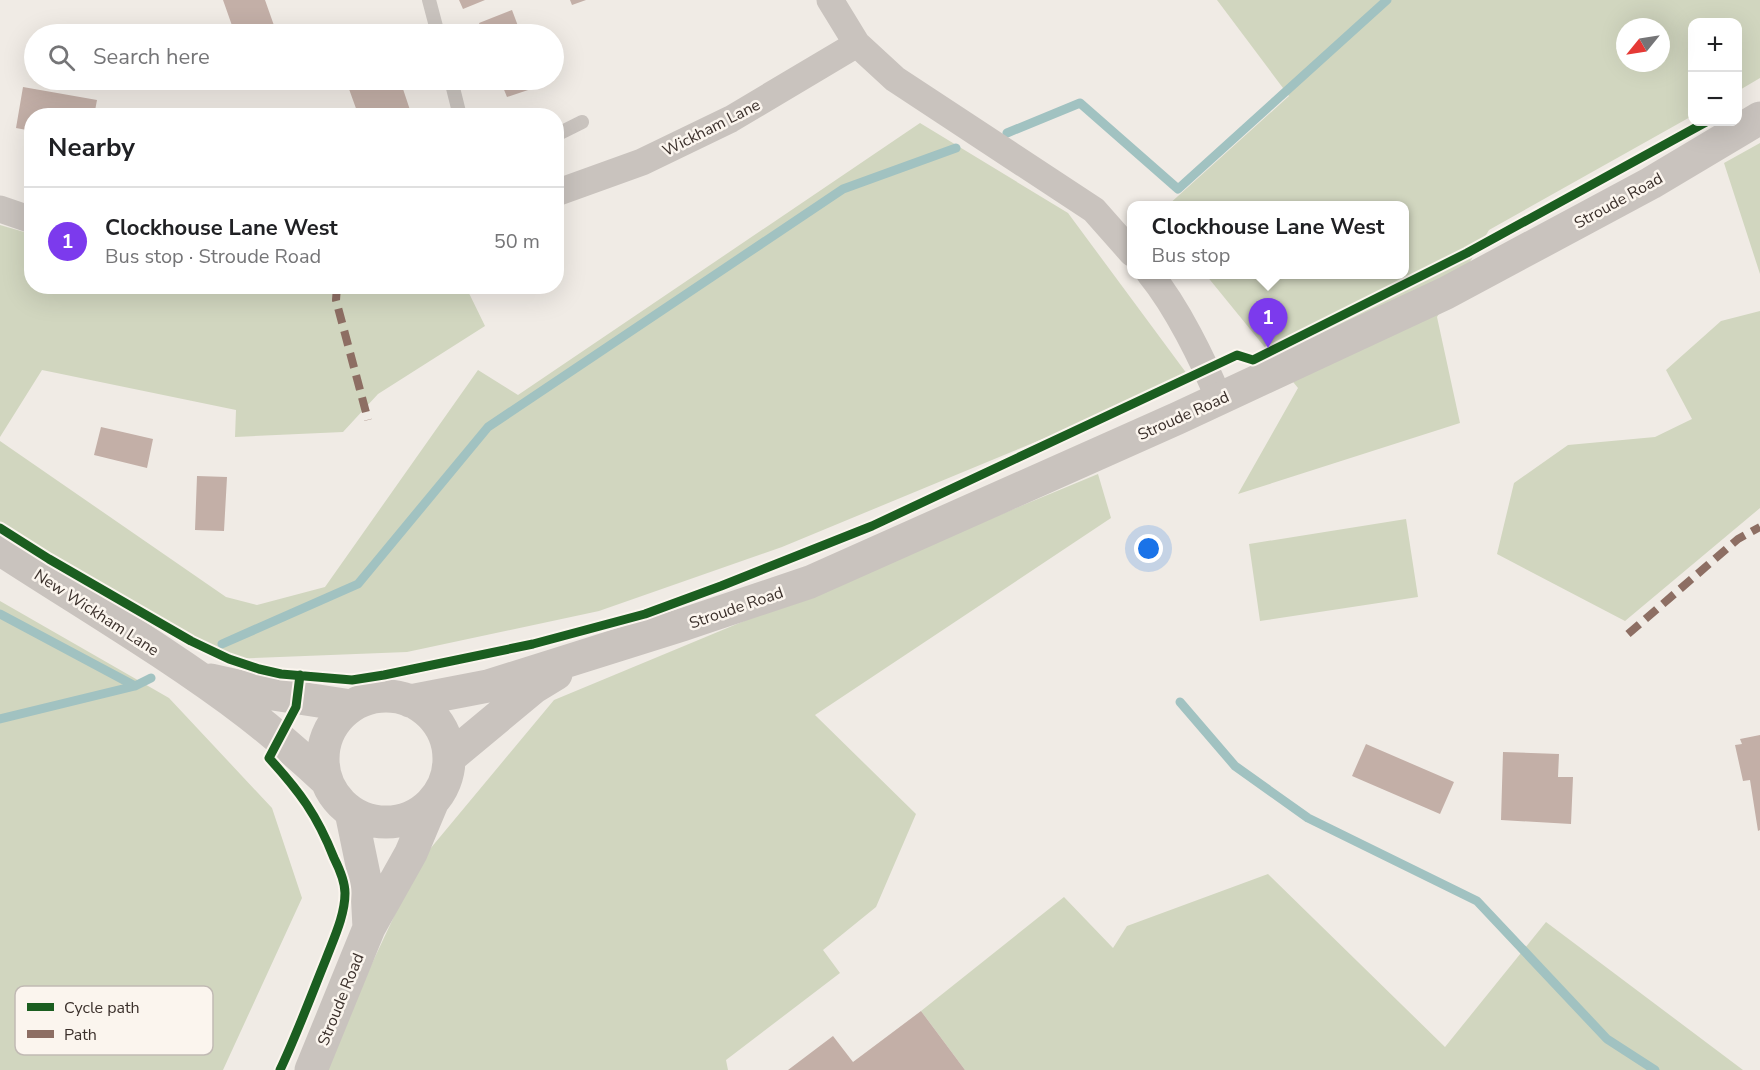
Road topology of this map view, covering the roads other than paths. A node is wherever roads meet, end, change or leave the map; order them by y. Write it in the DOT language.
graph roads {
  1 [pos="429,0"];
  2 [pos="830,0"];
  3 [pos="435,24"];
  4 [pos="857,44"];
  5 [pos="454,90"];
  6 [pos="458,108"];
  7 [pos="1760,118"];
  8 [pos="582,122"];
  9 [pos="564,131"];
  10 [pos="564,191"];
  11 [pos="0,209"];
  12 [pos="24,217"];
  13 [pos="1127,248"];
  14 [pos="1154,279"];
  15 [pos="1219,399"];
  16 [pos="0,549"];
  17 [pos="580,658"];
  18 [pos="195,676"];
  19 [pos="410,701"];
  20 [pos="351,706"];
  21 [pos="449,758"];
  22 [pos="326,780"];
  23 [pos="432,803"];
  24 [pos="351,812"];
  25 [pos="369,928"];
  26 [pos="311,1070"];
  1 -- 3 [label="lane"];
  2 -- 4 [label="street"];
  4 -- 10 [label="street, Wickham Lane"];
  4 -- 13 [label="street"];
  5 -- 6 [label="lane"];
  7 -- 15 [label="street, Stroude Road"];
  8 -- 9 [label="lane"];
  11 -- 12 [label="street"];
  14 -- 15 [label="street"];
  15 -- 17 [label="street, Stroude Road"];
  16 -- 18 [label="street, New Wickham Lane"];
  17 -- 19 [label="street, Stroude Road"];
  17 -- 21 [label="street, Stroude Road"];
  18 -- 20 [label="street, New Wickham Lane"];
  18 -- 22 [label="street, New Wickham Lane"];
  19 -- 20 [label="street"];
  19 -- 21 [label="street"];
  20 -- 22 [label="street"];
  21 -- 23 [label="street"];
  22 -- 24 [label="street"];
  23 -- 24 [label="street"];
  23 -- 25 [label="street, Stroude Road"];
  24 -- 25 [label="street, Stroude Road"];
  25 -- 26 [label="street, Stroude Road"];
}
